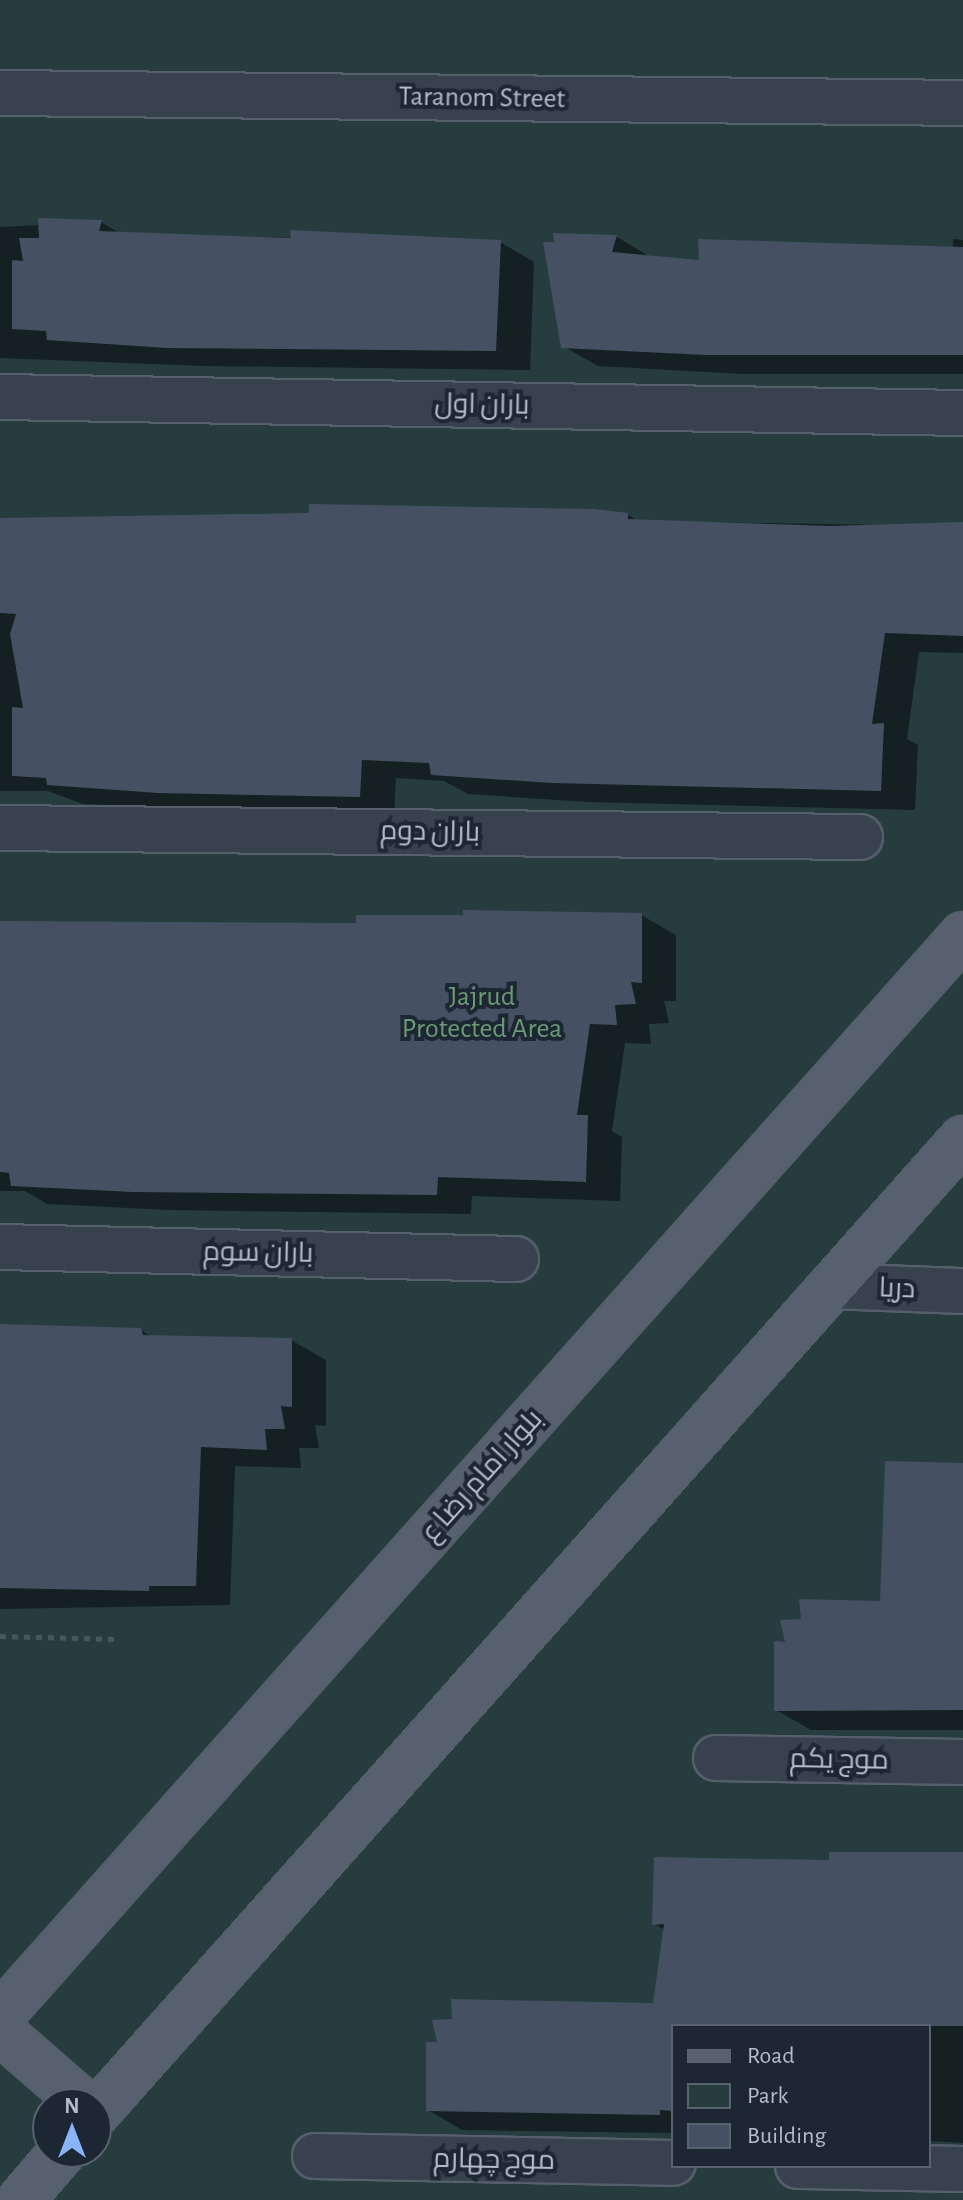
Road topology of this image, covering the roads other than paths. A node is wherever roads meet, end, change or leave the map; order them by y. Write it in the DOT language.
graph roads {
  1 [pos="0,93"];
  2 [pos="963,103"];
  3 [pos="0,397"];
  4 [pos="963,413"];
  5 [pos="0,828"];
  6 [pos="860,837"];
  7 [pos="963,935"];
  8 [pos="963,1139"];
  9 [pos="0,1247"];
  10 [pos="516,1259"];
  11 [pos="832,1286"];
  12 [pos="963,1291"];
  13 [pos="716,1758"];
  14 [pos="963,1762"];
  15 [pos="0,2016"];
  16 [pos="0,2031"];
  17 [pos="66,2088"];
  18 [pos="112,2095"];
  19 [pos="315,2156"];
  20 [pos="671,2163"];
  21 [pos="48,2168"];
  22 [pos="908,2168"];
  23 [pos="963,2169"];
  24 [pos="21,2200"];
  1 -- 2 [label="street, Taranom Street"];
  3 -- 4 [label="street, باران اول"];
  5 -- 6 [label="street, باران دوم"];
  7 -- 15 [label="main road, بلوار امام رضا ع"];
  8 -- 11 [label="main road"];
  9 -- 10 [label="street, باران سوم"];
  11 -- 12 [label="street, دریا"];
  11 -- 18 [label="main road"];
  13 -- 14 [label="street, موج یکم"];
  16 -- 17 [label="main road"];
  19 -- 20 [label="street, موج چهارم"];
  21 -- 24 [label="main road"];
  22 -- 23 [label="street"];
}
